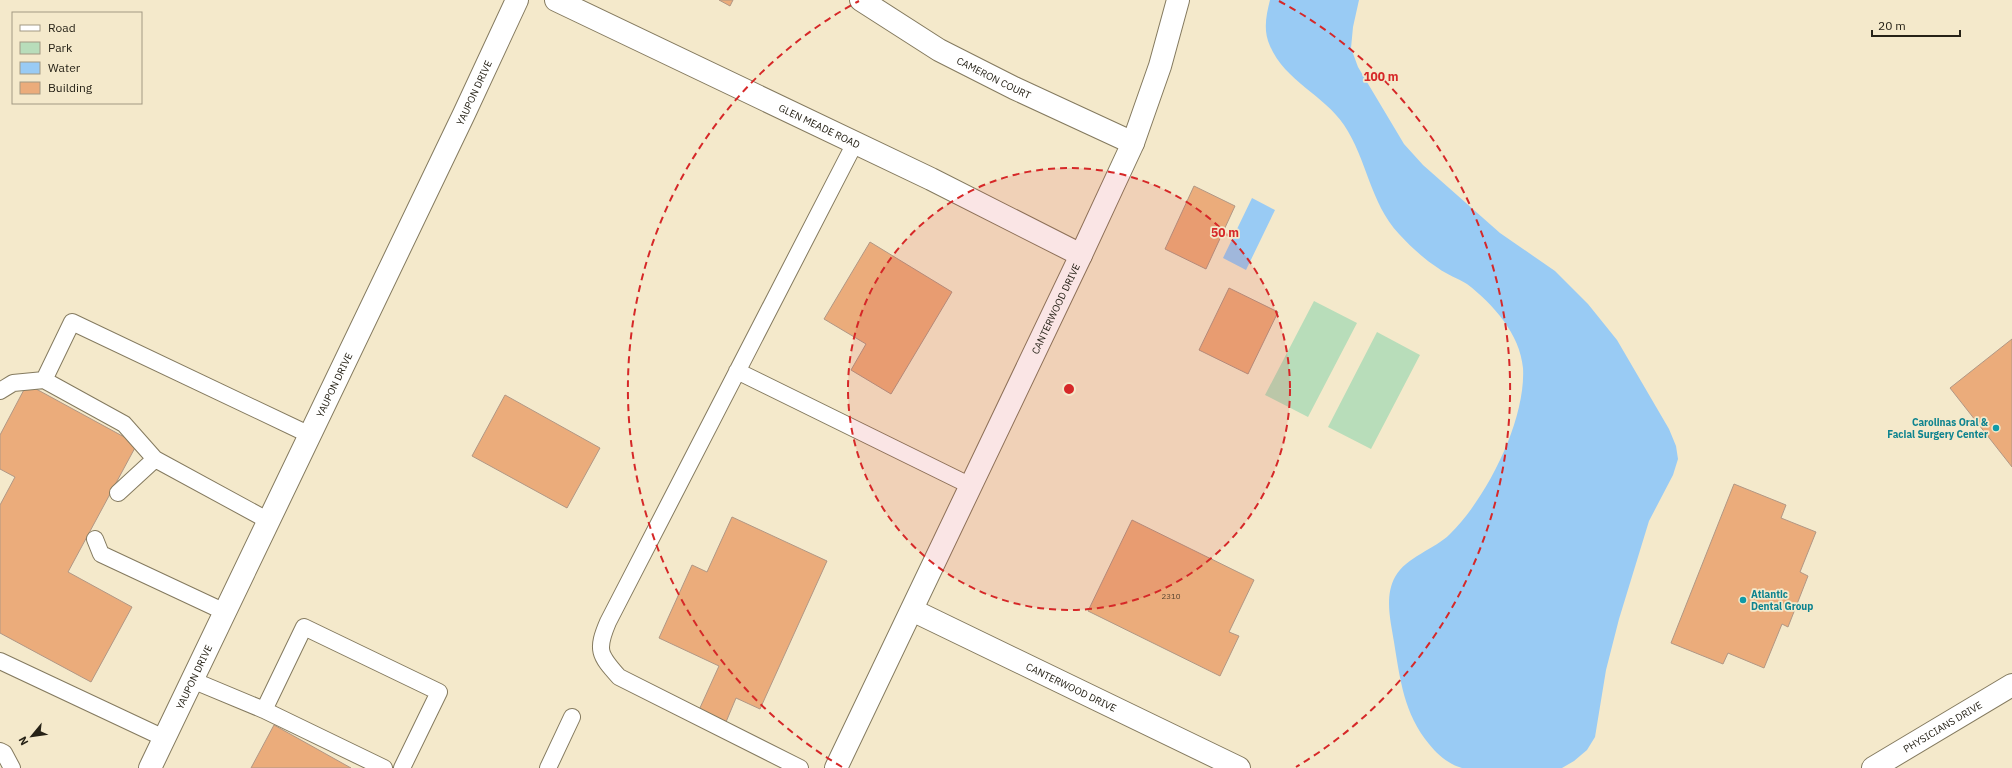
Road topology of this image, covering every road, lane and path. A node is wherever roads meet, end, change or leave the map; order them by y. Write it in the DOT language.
graph roads {
  1 [pos="517,0"];
  2 [pos="556,0"];
  3 [pos="861,0"];
  4 [pos="1178,0"];
  5 [pos="855,143"];
  6 [pos="1133,143"];
  7 [pos="1082,255"];
  8 [pos="737,371"];
  9 [pos="44,380"];
  10 [pos="0,390"];
  11 [pos="310,435"];
  12 [pos="155,459"];
  13 [pos="971,486"];
  14 [pos="118,494"];
  15 [pos="269,521"];
  16 [pos="95,539"];
  17 [pos="912,610"];
  18 [pos="225,612"];
  19 [pos="0,661"];
  20 [pos="192,680"];
  21 [pos="2012,686"];
  22 [pos="264,710"];
  23 [pos="572,718"];
  24 [pos="164,738"];
  25 [pos="0,751"];
  26 [pos="1227,765"];
  27 [pos="12,768"];
  28 [pos="150,768"];
  29 [pos="384,768"];
  30 [pos="402,768"];
  31 [pos="548,768"];
  32 [pos="800,768"];
  33 [pos="836,768"];
  34 [pos="1873,768"];
  1 -- 11 [label="street, YAUPON DRIVE"];
  2 -- 5 [label="street, GLEN MEADE ROAD"];
  3 -- 6 [label="street, CAMERON COURT"];
  4 -- 6 [label="street, CANTERWOOD DRIVE"];
  5 -- 7 [label="street, GLEN MEADE ROAD"];
  5 -- 8 [label="lane"];
  6 -- 7 [label="street, CANTERWOOD DRIVE"];
  7 -- 13 [label="street, CANTERWOOD DRIVE"];
  8 -- 13 [label="lane"];
  8 -- 32 [label="lane"];
  9 -- 10 [label="lane"];
  9 -- 11 [label="lane"];
  9 -- 12 [label="lane"];
  11 -- 15 [label="street, YAUPON DRIVE"];
  12 -- 14 [label="lane"];
  12 -- 15 [label="lane"];
  13 -- 17 [label="street, CANTERWOOD DRIVE"];
  15 -- 18 [label="street, YAUPON DRIVE"];
  16 -- 18 [label="lane"];
  17 -- 26 [label="street, CANTERWOOD DRIVE"];
  17 -- 33 [label="street, CANTERWOOD DRIVE"];
  18 -- 20 [label="street, YAUPON DRIVE"];
  19 -- 24 [label="lane"];
  20 -- 22 [label="lane"];
  20 -- 24 [label="street, YAUPON DRIVE"];
  21 -- 34 [label="street, PHYSICIANS DRIVE"];
  22 -- 29 [label="lane"];
  22 -- 30 [label="lane"];
  23 -- 31 [label="lane"];
  24 -- 28 [label="street, YAUPON DRIVE"];
  25 -- 27 [label="lane"];
}
